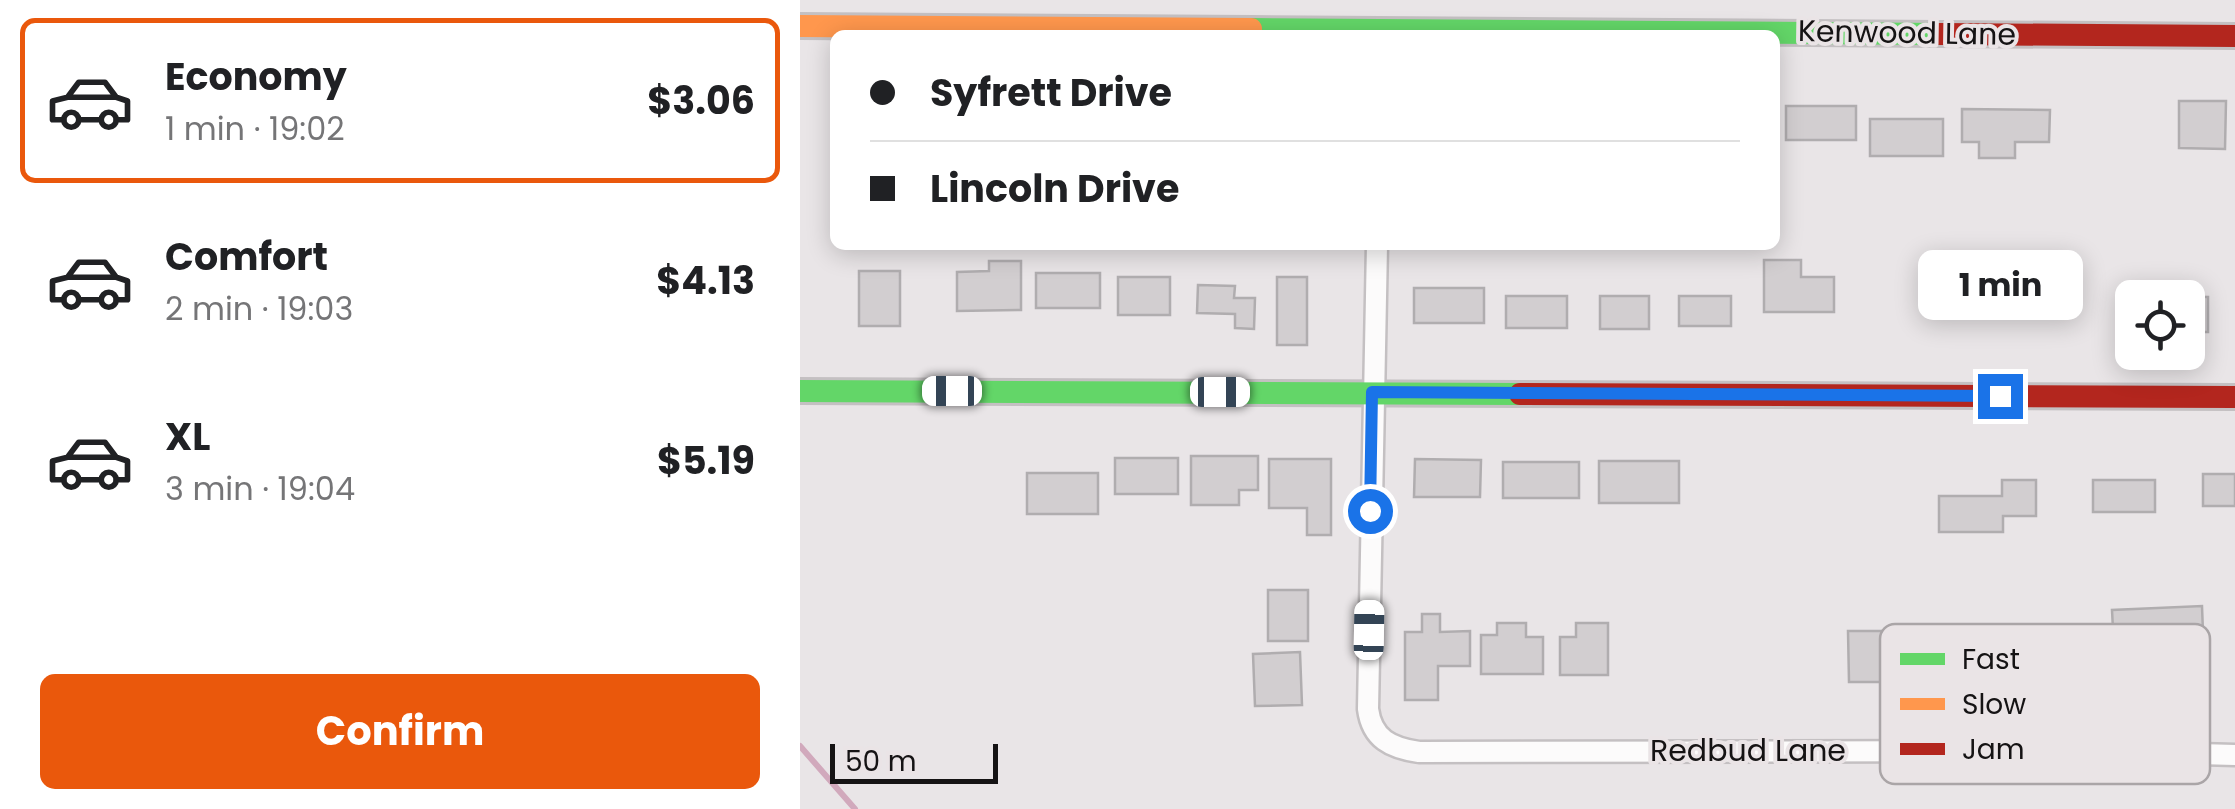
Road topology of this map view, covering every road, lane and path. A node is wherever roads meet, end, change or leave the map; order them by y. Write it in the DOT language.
graph roads {
  1 [pos="800,26"];
  2 [pos="1268,30"];
  3 [pos="1780,33"];
  4 [pos="2235,36"];
  5 [pos="1377,250"];
  6 [pos="800,391"];
  7 [pos="1372,392"];
  8 [pos="2235,397"];
  9 [pos="1880,751"];
  10 [pos="2210,754"];
  11 [pos="2235,755"];
  1 -- 2 [label="street, Kenwood Lane"];
  3 -- 4 [label="street, Kenwood Lane"];
  5 -- 7 [label="street"];
  6 -- 7 [label="street"];
  7 -- 8 [label="street"];
  7 -- 9 [label="street, Redbud Lane"];
  10 -- 11 [label="street, Redbud Lane"];
}
